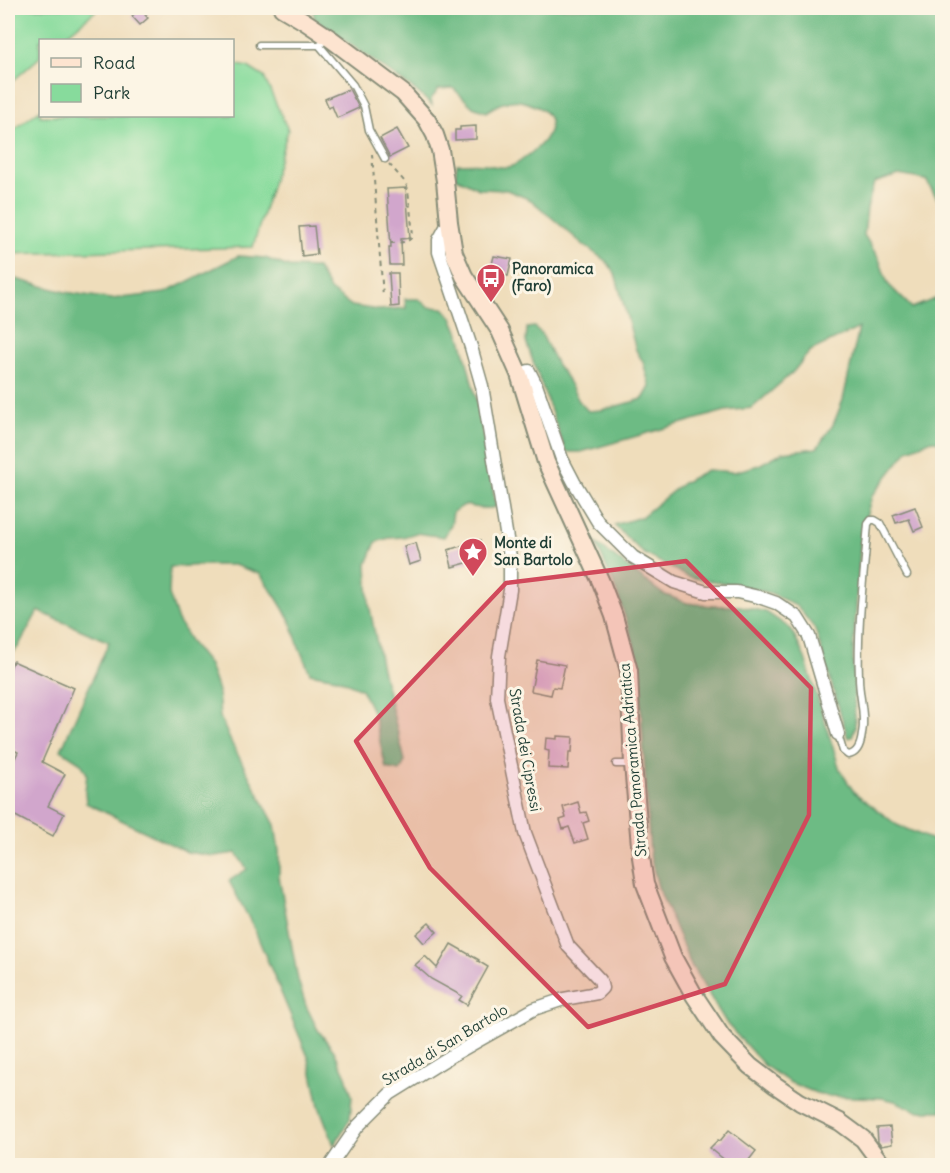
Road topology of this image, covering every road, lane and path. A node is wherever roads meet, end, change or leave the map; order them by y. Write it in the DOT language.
graph roads {
  1 [pos="282,8"];
  2 [pos="325,42"];
  3 [pos="260,45"];
  4 [pos="369,130"];
  5 [pos="385,159"];
  6 [pos="448,222"];
  7 [pos="391,243"];
  8 [pos="383,296"];
  9 [pos="519,374"];
  10 [pos="907,576"];
  11 [pos="838,734"];
  12 [pos="602,988"];
  13 [pos="330,1166"];
  14 [pos="883,1166"];
  1 -- 2 [label="street, Strada Panoramica Adriatica"];
  2 -- 3 [label="lane"];
  2 -- 4 [label="lane"];
  2 -- 6 [label="street, Strada Panoramica Adriatica"];
  4 -- 5 [label="lane"];
  4 -- 8 [label="path"];
  5 -- 7 [label="path"];
  6 -- 9 [label="street, Strada Panoramica Adriatica"];
  6 -- 12 [label="street, Strada dei Cipressi"];
  9 -- 11 [label="street"];
  9 -- 14 [label="street, Strada Panoramica Adriatica"];
  10 -- 11 [label="lane"];
  12 -- 13 [label="street, Strada di San Bartolo"];
}
